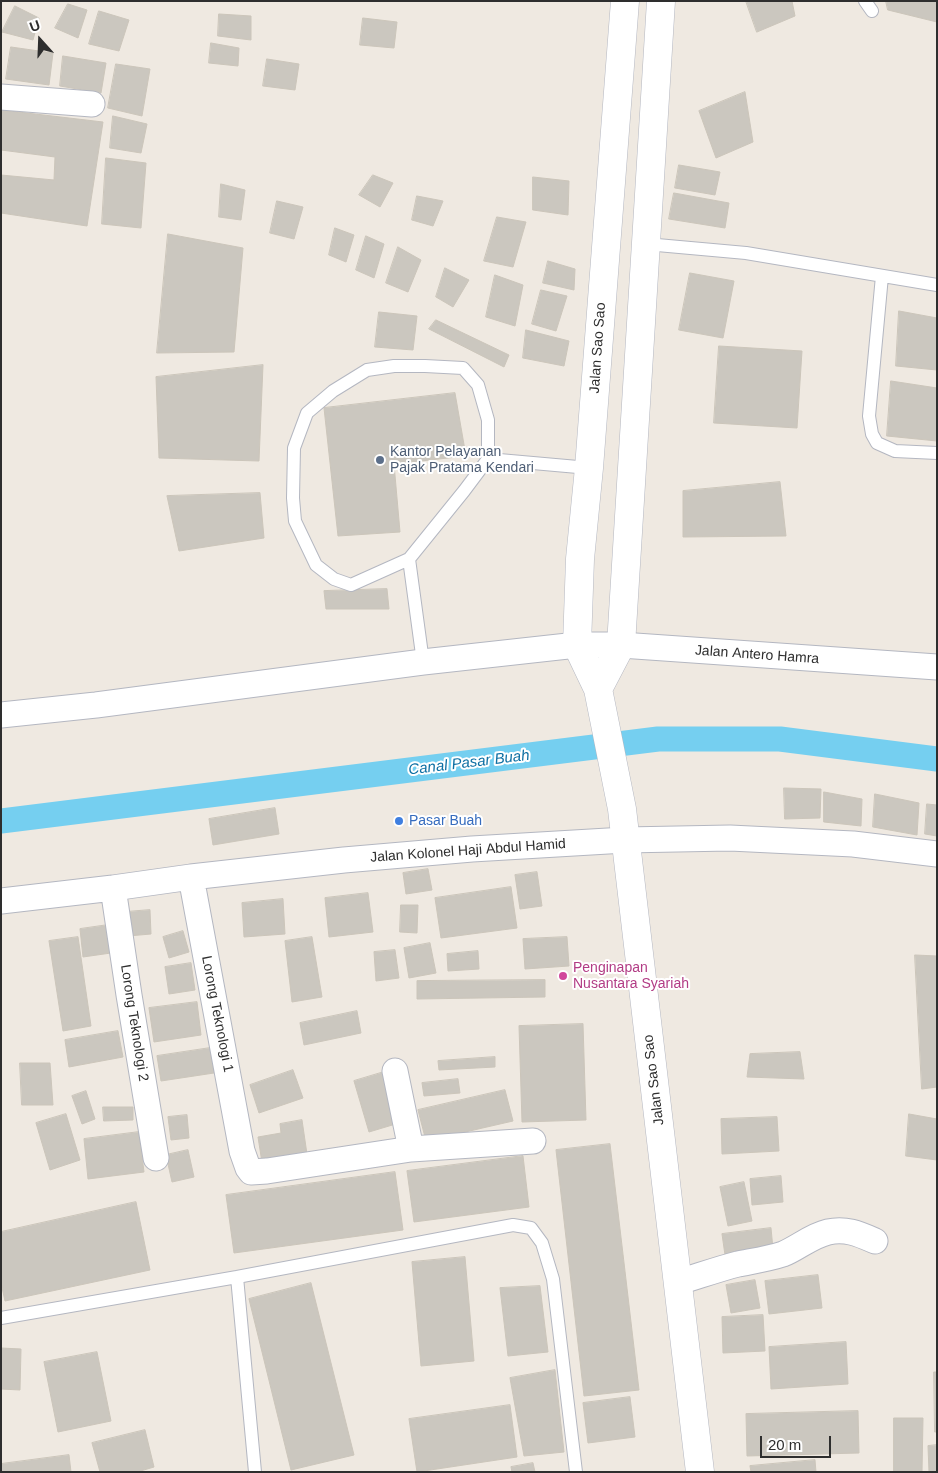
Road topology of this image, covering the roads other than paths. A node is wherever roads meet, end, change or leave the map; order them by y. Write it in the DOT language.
graph roads {
  1 [pos="625,1"];
  2 [pos="661,1"];
  3 [pos="1,97"];
  4 [pos="92,104"];
  5 [pos="646,244"];
  6 [pos="882,276"];
  7 [pos="937,285"];
  8 [pos="937,453"];
  9 [pos="488,459"];
  10 [pos="589,468"];
  11 [pos="409,559"];
  12 [pos="577,645"];
  13 [pos="621,646"];
  14 [pos="423,662"];
  15 [pos="937,667"];
  16 [pos="598,689"];
  17 [pos="1,715"];
  18 [pos="625,840"];
  19 [pos="937,854"];
  20 [pos="191,876"];
  21 [pos="113,888"];
  22 [pos="1,901"];
  23 [pos="395,1071"];
  24 [pos="533,1140"];
  25 [pos="411,1149"];
  26 [pos="156,1158"];
  27 [pos="876,1241"];
  28 [pos="237,1277"];
  29 [pos="679,1282"];
  30 [pos="1,1318"];
  31 [pos="255,1472"];
  32 [pos="576,1472"];
  33 [pos="700,1472"];
  1 -- 10 [label="street, Jalan Sao Sao"];
  2 -- 5 [label="street"];
  3 -- 4 [label="street"];
  5 -- 6 [label="lane"];
  5 -- 13 [label="street"];
  6 -- 7 [label="lane"];
  6 -- 8 [label="lane"];
  9 -- 10 [label="lane"];
  9 -- 11 [label="lane"];
  9 -- 11 [label="lane"];
  10 -- 12 [label="street, Jalan Sao Sao"];
  11 -- 14 [label="lane"];
  12 -- 13 [label="street, Jalan Antero Hamra"];
  12 -- 14 [label="street, Jalan Antero Hamra"];
  12 -- 16 [label="street, Jalan Sao Sao"];
  13 -- 15 [label="street, Jalan Antero Hamra"];
  13 -- 16 [label="street"];
  14 -- 17 [label="street, Jalan Antero Hamra"];
  16 -- 18 [label="street, Jalan Sao Sao"];
  18 -- 19 [label="street, Jalan Kolonel Haji Abdul Hamid"];
  18 -- 20 [label="street, Jalan Kolonel Haji Abdul Hamid"];
  18 -- 29 [label="street, Jalan Sao Sao"];
  20 -- 21 [label="street, Jalan Kolonel Haji Abdul Hamid"];
  20 -- 25 [label="street, Lorong Teknologi 1"];
  21 -- 22 [label="street, Jalan Kolonel Haji Abdul Hamid"];
  21 -- 26 [label="street, Lorong Teknologi 2"];
  23 -- 25 [label="street"];
  24 -- 25 [label="street"];
  27 -- 29 [label="street"];
  28 -- 30 [label="lane"];
  28 -- 31 [label="lane"];
  28 -- 32 [label="lane"];
  29 -- 33 [label="street, Jalan Sao Sao"];
}
